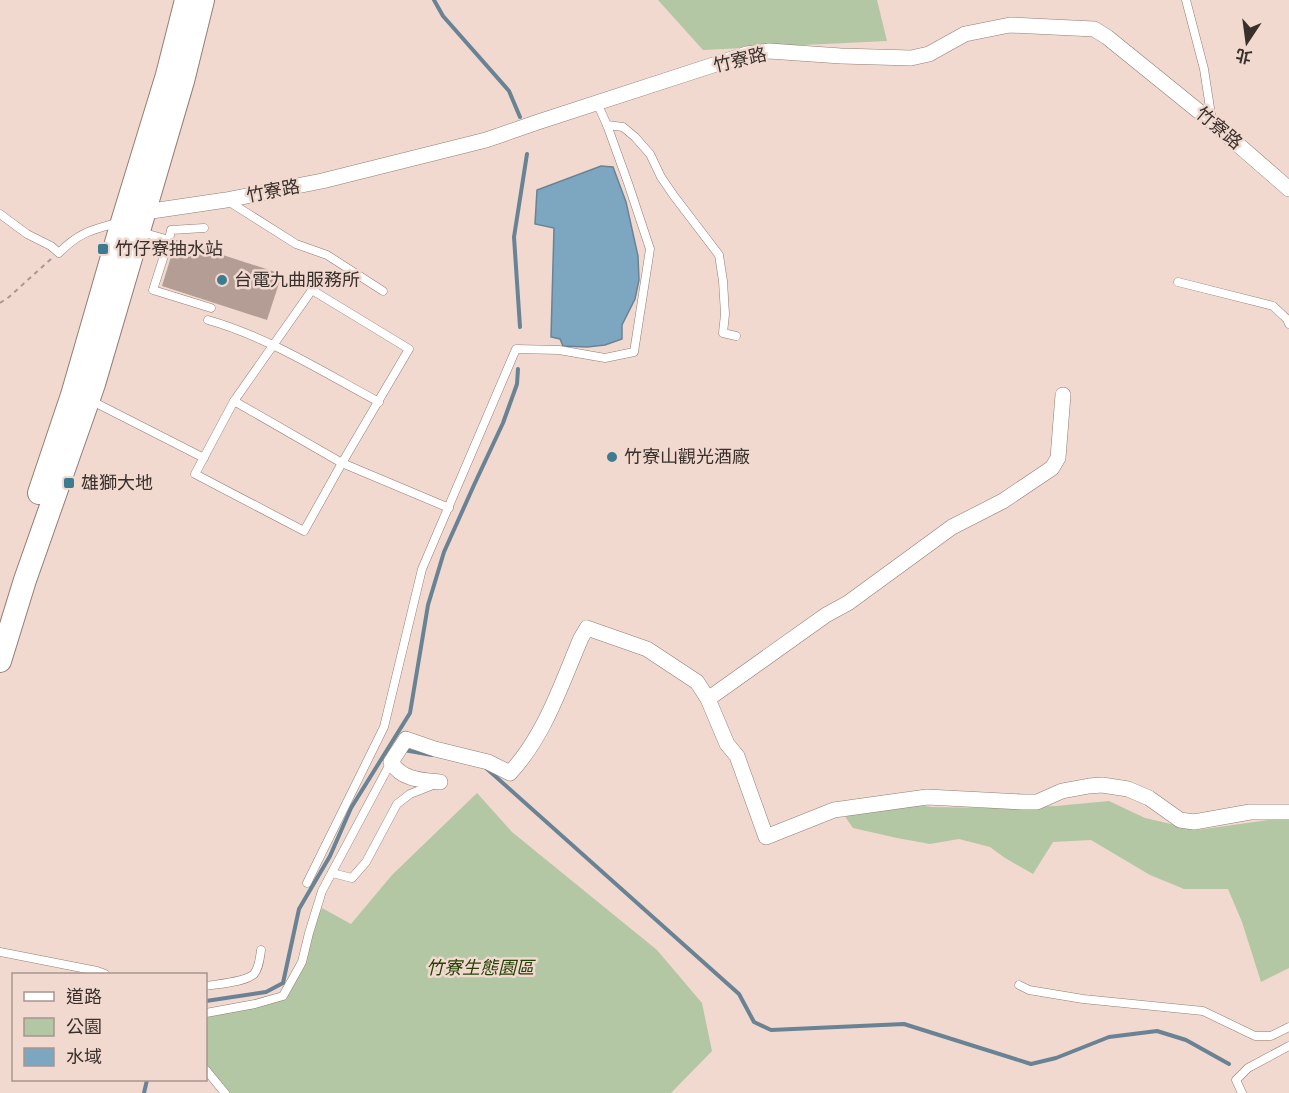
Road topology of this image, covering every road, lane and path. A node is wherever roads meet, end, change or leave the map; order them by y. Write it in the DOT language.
graph roads {
  1 [pos="186,0"];
  2 [pos="203,0"];
  3 [pos="1186,0"];
  4 [pos="597,103"];
  5 [pos="1212,122"];
  6 [pos="607,125"];
  7 [pos="1289,189"];
  8 [pos="226,200"];
  9 [pos="0,214"];
  10 [pos="135,222"];
  11 [pos="204,228"];
  12 [pos="169,240"];
  13 [pos="59,252"];
  14 [pos="1178,282"];
  15 [pos="383,291"];
  16 [pos="0,303"];
  17 [pos="212,308"];
  18 [pos="208,320"];
  19 [pos="1289,324"];
  20 [pos="736,336"];
  21 [pos="273,345"];
  22 [pos="1063,395"];
  23 [pos="80,398"];
  24 [pos="234,401"];
  25 [pos="379,402"];
  26 [pos="204,458"];
  27 [pos="342,464"];
  28 [pos="449,508"];
  29 [pos="0,609"];
  30 [pos="0,661"];
  31 [pos="708,699"];
  32 [pos="390,762"];
  33 [pos="440,782"];
  34 [pos="1289,812"];
  35 [pos="332,873"];
  36 [pos="307,883"];
  37 [pos="261,951"];
  38 [pos="0,952"];
  39 [pos="101,973"];
  40 [pos="207,986"];
  41 [pos="1019,986"];
  42 [pos="207,1013"];
  43 [pos="1289,1028"];
  44 [pos="1289,1046"];
  45 [pos="207,1071"];
  46 [pos="225,1093"];
  47 [pos="1242,1093"];
  1 -- 10 [label="main road"];
  2 -- 10 [label="main road"];
  3 -- 5 [label="lane"];
  4 -- 5 [label="street, 竹寮路"];
  4 -- 6 [label="lane"];
  4 -- 8 [label="street, 竹寮路"];
  5 -- 7 [label="street, 竹寮路"];
  6 -- 20 [label="lane"];
  6 -- 28 [label="lane"];
  8 -- 10 [label="street, 竹寮路"];
  8 -- 15 [label="lane"];
  9 -- 13 [label="lane"];
  10 -- 12 [label="lane"];
  10 -- 13 [label="lane"];
  10 -- 23 [label="main road"];
  11 -- 12 [label="lane"];
  12 -- 17 [label="lane"];
  13 -- 16 [label="path"];
  14 -- 19 [label="lane"];
  18 -- 21 [label="lane"];
  21 -- 24 [label="lane"];
  21 -- 25 [label="lane"];
  21 -- 25 [label="lane"];
  22 -- 31 [label="street"];
  23 -- 26 [label="lane"];
  23 -- 29 [label="main road"];
  23 -- 30 [label="main road"];
  24 -- 26 [label="lane"];
  24 -- 27 [label="lane"];
  25 -- 27 [label="lane"];
  26 -- 27 [label="lane"];
  27 -- 28 [label="lane"];
  28 -- 36 [label="lane"];
  31 -- 32 [label="street"];
  31 -- 34 [label="street"];
  32 -- 33 [label="street"];
  32 -- 35 [label="lane"];
  33 -- 35 [label="lane"];
  35 -- 42 [label="lane"];
  37 -- 40 [label="lane"];
  38 -- 39 [label="lane"];
  41 -- 43 [label="lane"];
  44 -- 47 [label="lane"];
  45 -- 46 [label="lane"];
}
